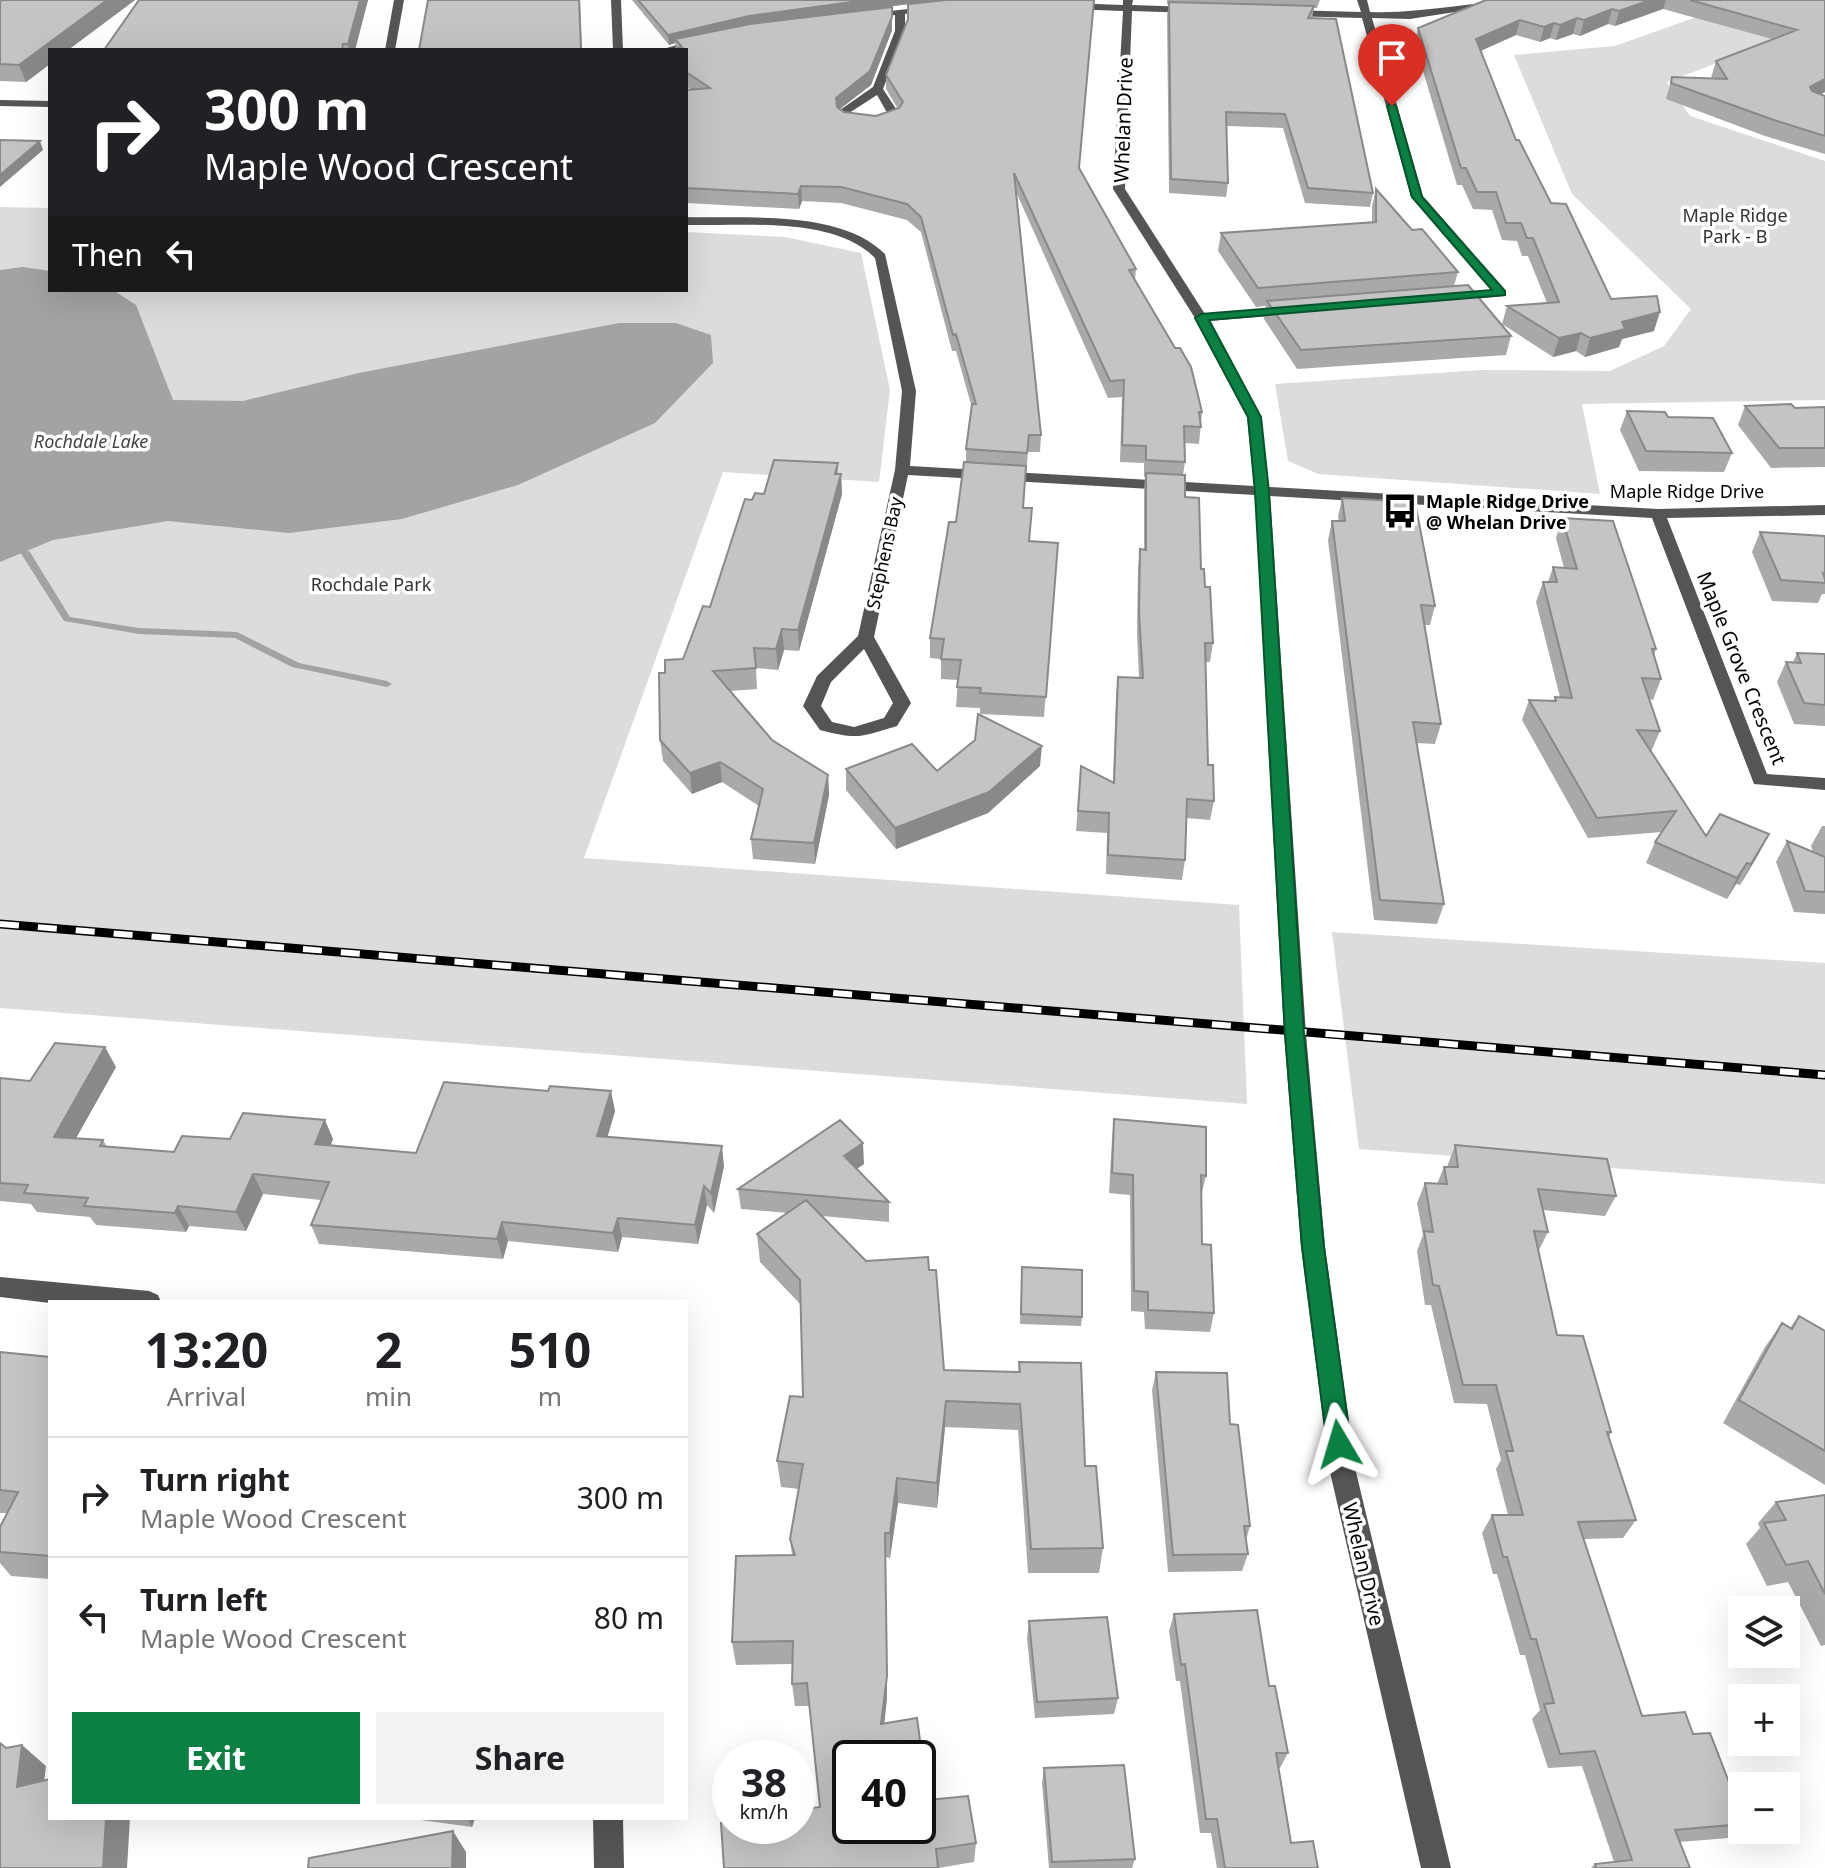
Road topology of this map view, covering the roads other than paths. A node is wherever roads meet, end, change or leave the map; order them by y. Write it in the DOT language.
graph roads {
  1 [pos="399,0"];
  2 [pos="616,0"];
  3 [pos="1362,0"];
  4 [pos="1468,0"];
  5 [pos="1527,0"];
  6 [pos="1128,4"];
  7 [pos="1050,6"];
  8 [pos="944,7"];
  9 [pos="1484,8"];
  10 [pos="1204,10"];
  11 [pos="900,11"];
  12 [pos="1280,12"];
  13 [pos="1366,15"];
  14 [pos="855,17"];
  15 [pos="707,41"];
  16 [pos="390,48"];
  17 [pos="618,48"];
  18 [pos="674,48"];
  19 [pos="878,89"];
  20 [pos="0,103"];
  21 [pos="48,104"];
  22 [pos="688,221"];
  23 [pos="1438,298"];
  24 [pos="1312,309"];
  25 [pos="1201,318"];
  26 [pos="902,470"];
  27 [pos="1262,492"];
  28 [pos="1825,510"];
  29 [pos="1658,514"];
  30 [pos="866,637"];
  31 [pos="1825,784"];
  32 [pos="0,1287"];
  33 [pos="129,1300"];
  34 [pos="608,1820"];
  35 [pos="609,1868"];
  36 [pos="1436,1868"];
  1 -- 16 [label="street"];
  2 -- 17 [label="street"];
  3 -- 13 [label="street"];
  4 -- 9 [label="street"];
  5 -- 9 [label="street"];
  6 -- 7 [label="street"];
  6 -- 10 [label="street"];
  6 -- 25 [label="street, Whelan Drive"];
  8 -- 11 [label="street"];
  9 -- 13 [label="street"];
  11 -- 14 [label="street"];
  11 -- 19 [label="street"];
  12 -- 13 [label="street"];
  13 -- 23 [label="street"];
  15 -- 18 [label="street"];
  19 -- 19 [label="street"];
  20 -- 21 [label="street"];
  22 -- 26 [label="street, Stephens Bay"];
  24 -- 25 [label="street"];
  25 -- 27 [label="street, Whelan Drive"];
  26 -- 27 [label="street, Maple Ridge Drive"];
  26 -- 30 [label="street, Stephens Bay"];
  27 -- 29 [label="street, Maple Ridge Drive"];
  27 -- 36 [label="street, Whelan Drive"];
  28 -- 29 [label="street, Maple Ridge Drive"];
  29 -- 31 [label="street, Maple Grove Crescent"];
  30 -- 30 [label="street, Stephens Bay"];
  32 -- 33 [label="street"];
  34 -- 35 [label="street"];
}
